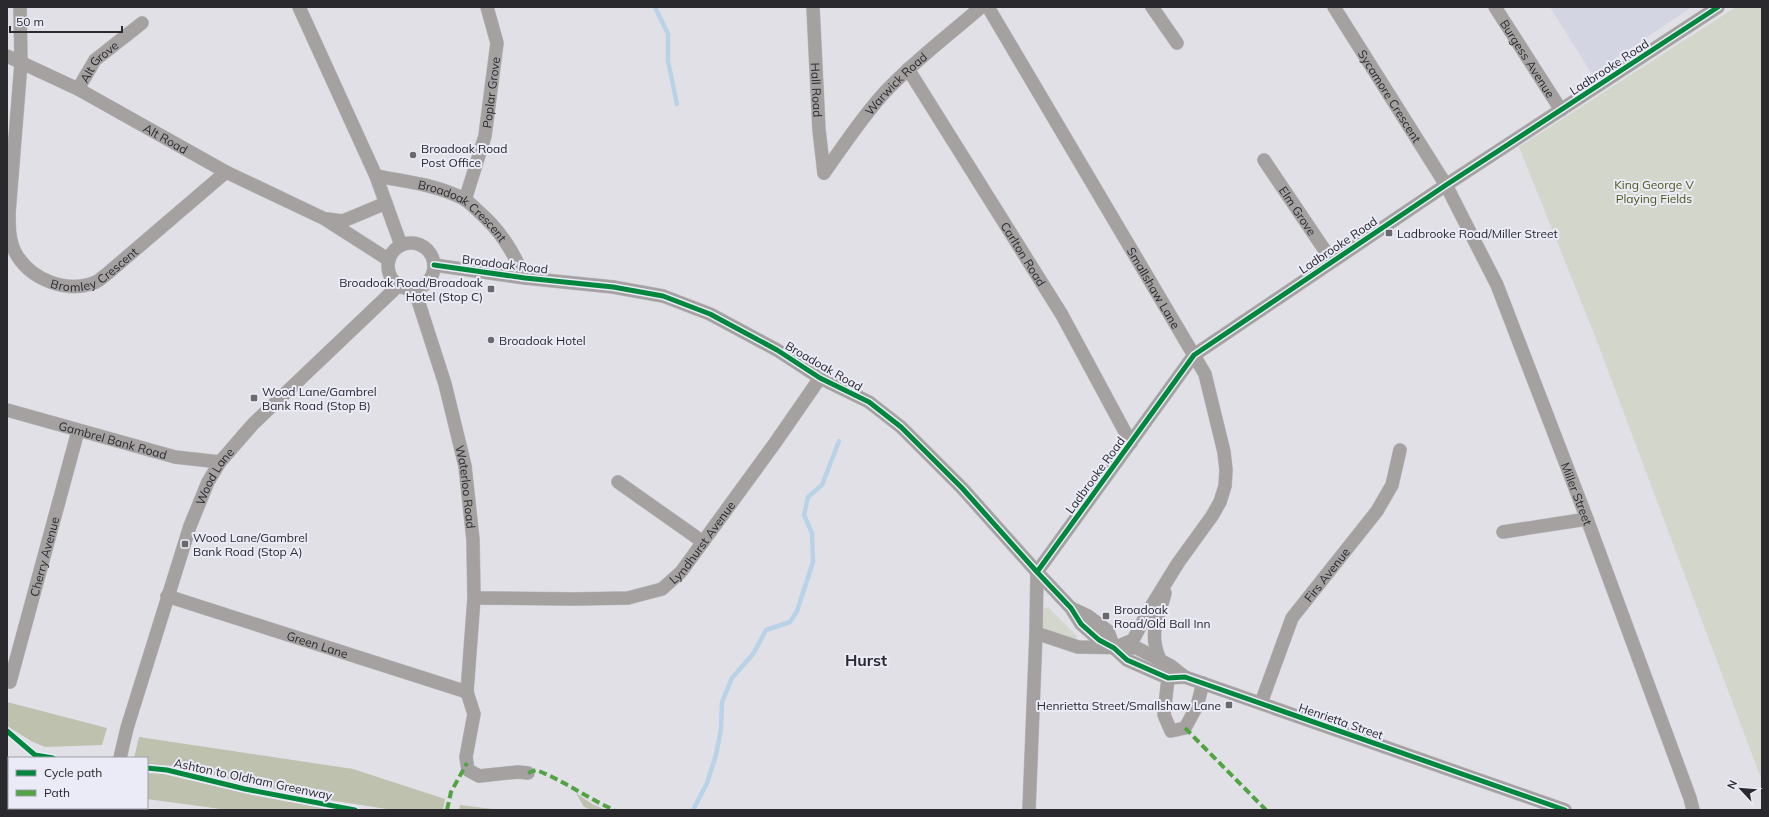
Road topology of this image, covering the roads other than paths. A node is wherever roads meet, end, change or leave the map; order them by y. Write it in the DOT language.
graph roads {
  1 [pos="20,7"];
  2 [pos="299,7"];
  3 [pos="487,7"];
  4 [pos="813,7"];
  5 [pos="981,7"];
  6 [pos="988,7"];
  7 [pos="1152,7"];
  8 [pos="1334,7"];
  9 [pos="1495,7"];
  10 [pos="1718,7"];
  11 [pos="142,23"];
  12 [pos="1176,43"];
  13 [pos="7,56"];
  14 [pos="20,63"];
  15 [pos="908,69"];
  16 [pos="78,89"];
  17 [pos="1561,110"];
  18 [pos="1264,160"];
  19 [pos="226,172"];
  20 [pos="824,173"];
  21 [pos="376,176"];
  22 [pos="1446,185"];
  23 [pos="465,200"];
  24 [pos="386,203"];
  25 [pos="325,219"];
  26 [pos="401,245"];
  27 [pos="390,260"];
  28 [pos="1332,261"];
  29 [pos="434,265"];
  30 [pos="525,278"];
  31 [pos="399,285"];
  32 [pos="414,288"];
  33 [pos="1194,355"];
  34 [pos="820,378"];
  35 [pos="7,410"];
  36 [pos="78,431"];
  37 [pos="1131,443"];
  38 [pos="1400,450"];
  39 [pos="220,462"];
  40 [pos="618,482"];
  41 [pos="1586,519"];
  42 [pos="1504,532"];
  43 [pos="703,542"];
  44 [pos="1037,572"];
  45 [pos="1168,580"];
  46 [pos="167,596"];
  47 [pos="474,598"];
  48 [pos="1036,633"];
  49 [pos="1114,648"];
  50 [pos="1160,660"];
  51 [pos="1185,677"];
  52 [pos="1168,678"];
  53 [pos="10,682"];
  54 [pos="1203,683"];
  55 [pos="467,692"];
  56 [pos="1260,703"];
  57 [pos="120,757"];
  58 [pos="528,773"];
  59 [pos="1537,805"];
  60 [pos="1028,810"];
  61 [pos="1565,810"];
  62 [pos="1692,810"];
  1 -- 14 [label="street, Bromley Crescent"];
  2 -- 21 [label="street"];
  3 -- 23 [label="street, Poplar Grove"];
  4 -- 20 [label="street, Hall Road"];
  5 -- 15 [label="street, Warwick Road"];
  6 -- 33 [label="street, Smallshaw Lane"];
  7 -- 12 [label="street"];
  8 -- 22 [label="street, Sycamore Crescent"];
  9 -- 17 [label="street, Burgess Avenue"];
  10 -- 17 [label="street, Ladbrooke Road"];
  11 -- 16 [label="street, Alt Grove"];
  13 -- 14 [label="street, Alt Road"];
  14 -- 16 [label="street, Alt Road"];
  14 -- 19 [label="street, Bromley Crescent"];
  15 -- 20 [label="street, Warwick Road"];
  15 -- 37 [label="street, Carlton Road"];
  16 -- 19 [label="street, Alt Road"];
  17 -- 22 [label="street, Ladbrooke Road"];
  18 -- 28 [label="street, Elm Grove"];
  19 -- 25 [label="street, Alt Road"];
  21 -- 23 [label="street, Broadoak Crescent"];
  21 -- 24 [label="street"];
  22 -- 28 [label="street, Ladbrooke Road"];
  22 -- 41 [label="street, Miller Street"];
  23 -- 30 [label="street, Broadoak Crescent"];
  24 -- 25 [label="street, Alt Road"];
  24 -- 26 [label="street"];
  25 -- 27 [label="street, Alt Road"];
  26 -- 27 [label="street"];
  26 -- 29 [label="street"];
  27 -- 31 [label="street"];
  28 -- 33 [label="street, Ladbrooke Road"];
  29 -- 30 [label="street, Broadoak Road"];
  29 -- 32 [label="street"];
  30 -- 34 [label="street, Broadoak Road"];
  31 -- 32 [label="street"];
  31 -- 39 [label="street, Wood Lane"];
  32 -- 47 [label="street, Waterloo Road"];
  33 -- 37 [label="street, Ladbrooke Road"];
  33 -- 45 [label="street, Smallshaw Lane"];
  34 -- 43 [label="street, Lyndhurst Avenue"];
  34 -- 44 [label="street, Broadoak Road"];
  35 -- 36 [label="street, Gambrel Bank Road"];
  36 -- 39 [label="street, Gambrel Bank Road"];
  36 -- 53 [label="street, Cherry Avenue"];
  37 -- 44 [label="street, Ladbrooke Road"];
  38 -- 56 [label="street, Firs Avenue"];
  39 -- 46 [label="street, Wood Lane"];
  40 -- 43 [label="street"];
  41 -- 42 [label="street"];
  41 -- 62 [label="street, Miller Street"];
  43 -- 47 [label="street, Lyndhurst Avenue"];
  44 -- 48 [label="street"];
  44 -- 49 [label="street, Broadoak Road"];
  45 -- 49 [label="street, Smallshaw Lane"];
  45 -- 50 [label="street, Smallshaw Lane"];
  46 -- 55 [label="street, Green Lane"];
  46 -- 57 [label="street, Wood Lane"];
  47 -- 55 [label="street, Waterloo Road"];
  48 -- 49 [label="street"];
  48 -- 60 [label="street"];
  49 -- 50 [label="street, Henrietta Street"];
  49 -- 52 [label="street, Henrietta Street"];
  50 -- 51 [label="street, Henrietta Street"];
  51 -- 52 [label="street, Henrietta Street"];
  51 -- 54 [label="street, Henrietta Street"];
  52 -- 54 [label="street"];
  54 -- 56 [label="street, Henrietta Street"];
  55 -- 58 [label="street"];
  56 -- 59 [label="street, Henrietta Street"];
  59 -- 61 [label="street, Henrietta Street"];
}
